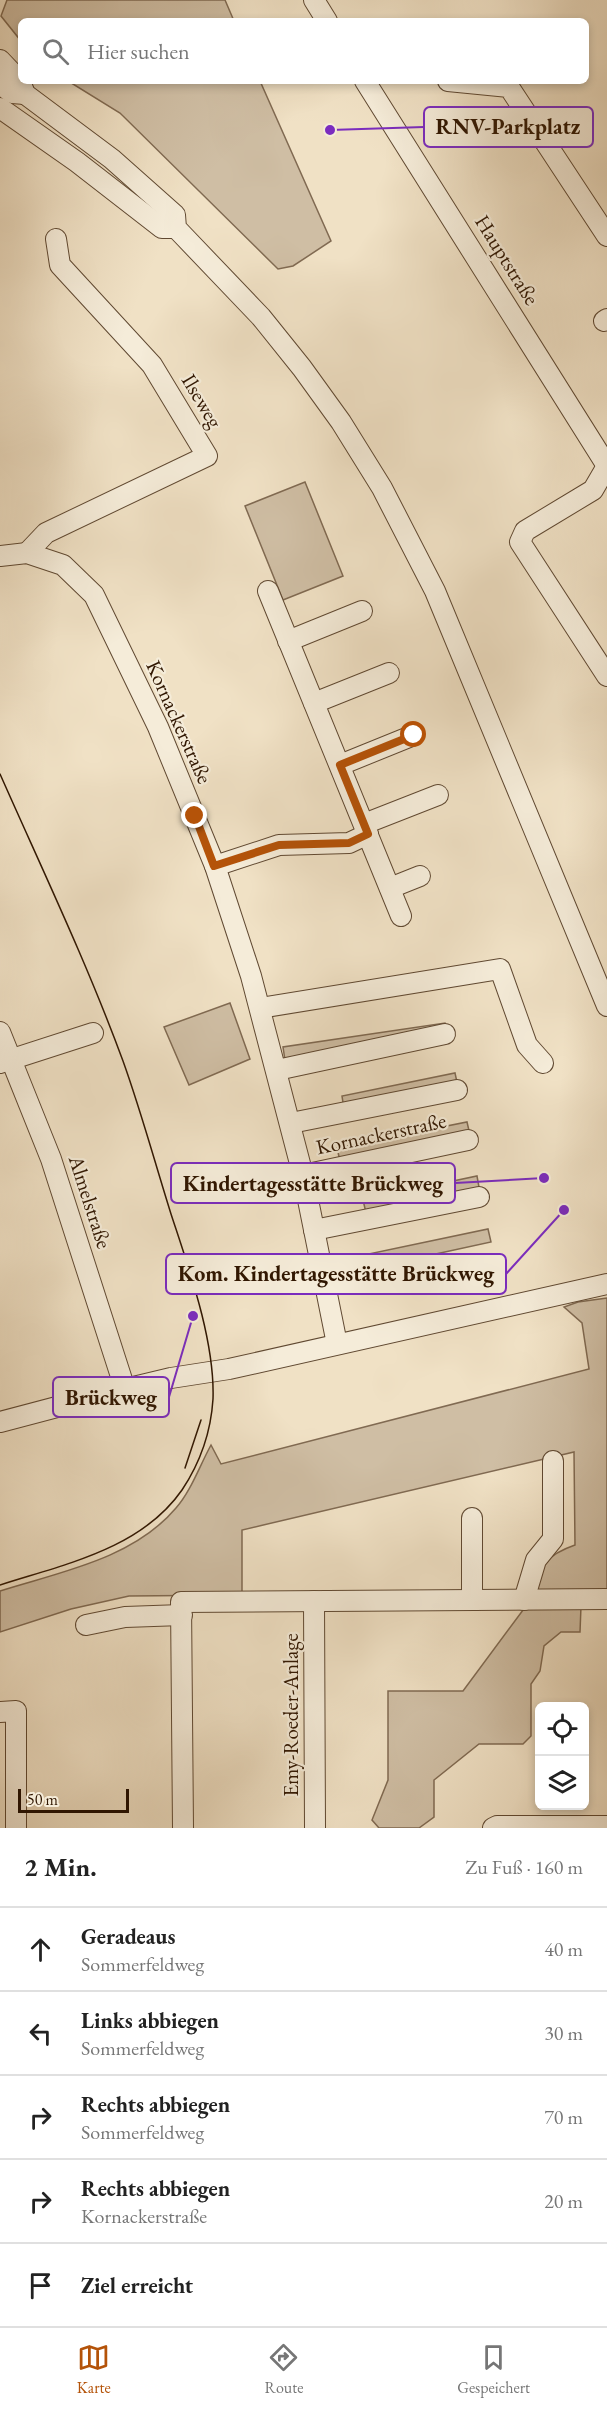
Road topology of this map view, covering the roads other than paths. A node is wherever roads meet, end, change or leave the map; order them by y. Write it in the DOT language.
graph roads {
  1 [pos="314,0"];
  2 [pos="325,18"];
  3 [pos="0,60"];
  4 [pos="18,79"];
  5 [pos="0,84"];
  6 [pos="21,84"];
  7 [pos="367,84"];
  8 [pos="478,84"];
  9 [pos="25,94"];
  10 [pos="0,108"];
  11 [pos="176,228"];
  12 [pos="607,236"];
  13 [pos="56,239"];
  14 [pos="607,466"];
  15 [pos="27,553"];
  16 [pos="0,556"];
  17 [pos="268,591"];
  18 [pos="362,612"];
  19 [pos="288,641"];
  20 [pos="389,673"];
  21 [pos="607,676"];
  22 [pos="314,703"];
  23 [pos="414,735"];
  24 [pos="340,765"];
  25 [pos="438,795"];
  26 [pos="366,829"];
  27 [pos="214,866"];
  28 [pos="420,876"];
  29 [pos="390,888"];
  30 [pos="402,916"];
  31 [pos="607,1006"];
  32 [pos="260,1008"];
  33 [pos="0,1032"];
  34 [pos="93,1033"];
  35 [pos="445,1034"];
  36 [pos="5,1060"];
  37 [pos="543,1063"];
  38 [pos="277,1070"];
  39 [pos="457,1090"];
  40 [pos="291,1123"];
  41 [pos="468,1140"];
  42 [pos="303,1175"];
  43 [pos="479,1197"];
  44 [pos="314,1230"];
  45 [pos="607,1284"];
  46 [pos="337,1344"];
  47 [pos="125,1389"];
  48 [pos="0,1422"];
  49 [pos="553,1461"];
  50 [pos="472,1518"];
  51 [pos="607,1599"];
  52 [pos="472,1600"];
  53 [pos="524,1600"];
  54 [pos="314,1601"];
  55 [pos="182,1615"];
  56 [pos="86,1625"];
  57 [pos="0,1712"];
  58 [pos="607,1826"];
  59 [pos="16,1828"];
  60 [pos="183,1828"];
  61 [pos="315,1828"];
  62 [pos="493,1828"];
  1 -- 2 [label="street"];
  3 -- 4 [label="street"];
  5 -- 9 [label="street"];
  6 -- 9 [label="street"];
  7 -- 14 [label="street, Hauptstraße"];
  8 -- 12 [label="street"];
  9 -- 11 [label="street"];
  10 -- 11 [label="street"];
  11 -- 31 [label="street"];
  13 -- 15 [label="street, Ilseweg"];
  14 -- 21 [label="street"];
  15 -- 16 [label="street, Kornackerstraße"];
  15 -- 27 [label="street, Kornackerstraße"];
  17 -- 19 [label="street"];
  18 -- 19 [label="street"];
  19 -- 22 [label="street"];
  20 -- 22 [label="street"];
  22 -- 24 [label="street"];
  23 -- 24 [label="street"];
  24 -- 26 [label="street"];
  25 -- 26 [label="street"];
  26 -- 27 [label="street"];
  26 -- 29 [label="street"];
  27 -- 32 [label="street, Kornackerstraße"];
  28 -- 29 [label="street"];
  29 -- 30 [label="street"];
  32 -- 37 [label="street"];
  32 -- 38 [label="street, Kornackerstraße"];
  33 -- 36 [label="street, Almelstraße"];
  34 -- 36 [label="street"];
  35 -- 38 [label="street"];
  36 -- 47 [label="street, Almelstraße"];
  38 -- 40 [label="street, Kornackerstraße"];
  39 -- 40 [label="street, Kornackerstraße"];
  40 -- 42 [label="street, Kornackerstraße"];
  41 -- 42 [label="street, Kornackerstraße"];
  42 -- 44 [label="street, Kornackerstraße"];
  43 -- 44 [label="street"];
  44 -- 46 [label="street, Kornackerstraße"];
  45 -- 46 [label="street"];
  46 -- 47 [label="street"];
  47 -- 48 [label="street"];
  49 -- 53 [label="street"];
  50 -- 52 [label="street"];
  51 -- 53 [label="street"];
  52 -- 53 [label="street"];
  52 -- 54 [label="street"];
  54 -- 55 [label="street"];
  54 -- 61 [label="street, Emy-Roeder-Anlage"];
  55 -- 56 [label="street"];
  55 -- 60 [label="street"];
  57 -- 59 [label="street"];
  58 -- 62 [label="street"];
}
